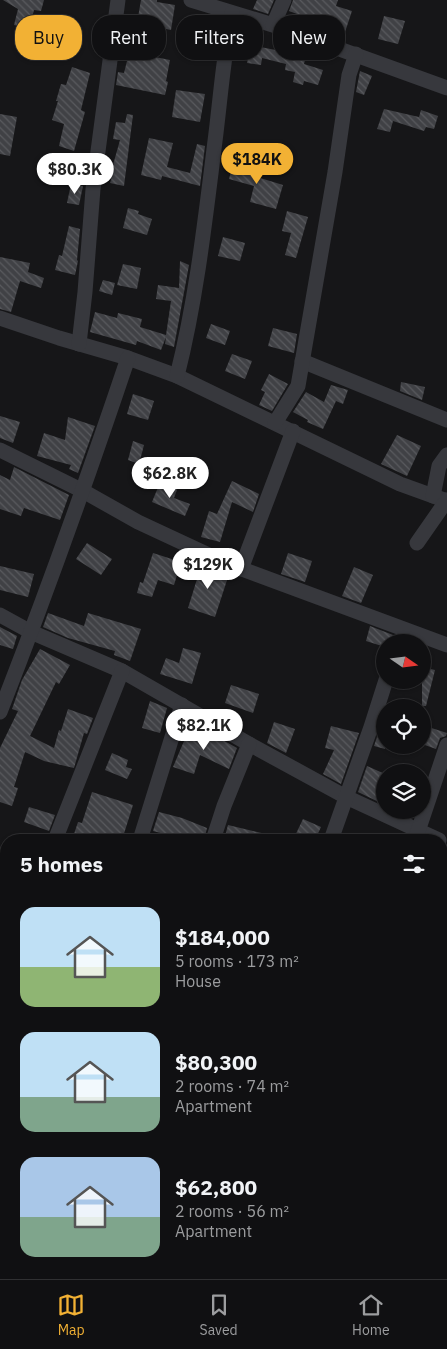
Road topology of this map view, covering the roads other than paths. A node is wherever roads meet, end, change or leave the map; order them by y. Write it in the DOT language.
graph roads {
  1 [pos="118,0"];
  2 [pos="191,0"];
  3 [pos="284,0"];
  4 [pos="232,13"];
  5 [pos="277,15"];
  6 [pos="273,25"];
  7 [pos="345,50"];
  8 [pos="356,54"];
  9 [pos="447,88"];
  10 [pos="0,318"];
  11 [pos="79,344"];
  12 [pos="128,358"];
  13 [pos="302,360"];
  14 [pos="177,376"];
  15 [pos="447,420"];
  16 [pos="275,423"];
  17 [pos="293,432"];
  18 [pos="0,450"];
  19 [pos="447,454"];
  20 [pos="83,491"];
  21 [pos="443,499"];
  22 [pos="417,543"];
  23 [pos="241,569"];
  24 [pos="0,615"];
  25 [pos="32,632"];
  26 [pos="394,634"];
  27 [pos="431,642"];
  28 [pos="447,645"];
  29 [pos="122,671"];
  30 [pos="383,689"];
  31 [pos="182,704"];
  32 [pos="0,712"];
  33 [pos="250,744"];
  34 [pos="447,745"];
  35 [pos="346,797"];
  36 [pos="57,834"];
  37 [pos="142,834"];
  38 [pos="215,834"];
  39 [pos="333,834"];
  40 [pos="415,834"];
  41 [pos="417,834"];
  1 -- 11 [label="street"];
  2 -- 4 [label="street"];
  3 -- 5 [label="street"];
  4 -- 6 [label="street"];
  4 -- 14 [label="street"];
  7 -- 8 [label="street"];
  8 -- 9 [label="street"];
  8 -- 13 [label="street"];
  10 -- 11 [label="street"];
  11 -- 12 [label="street"];
  12 -- 14 [label="street"];
  12 -- 20 [label="street"];
  13 -- 15 [label="street"];
  13 -- 16 [label="street"];
  14 -- 16 [label="street"];
  16 -- 17 [label="street"];
  17 -- 21 [label="street"];
  17 -- 23 [label="street"];
  18 -- 20 [label="street"];
  19 -- 21 [label="street"];
  20 -- 23 [label="street"];
  20 -- 25 [label="street"];
  21 -- 22 [label="street"];
  23 -- 26 [label="street"];
  24 -- 25 [label="street"];
  25 -- 29 [label="street"];
  25 -- 32 [label="street"];
  27 -- 28 [label="street"];
  29 -- 31 [label="street"];
  29 -- 36 [label="street"];
  30 -- 35 [label="street"];
  31 -- 33 [label="street"];
  31 -- 37 [label="street"];
  33 -- 35 [label="street"];
  33 -- 38 [label="street"];
  34 -- 41 [label="street"];
  35 -- 39 [label="street"];
  35 -- 40 [label="street"];
}
